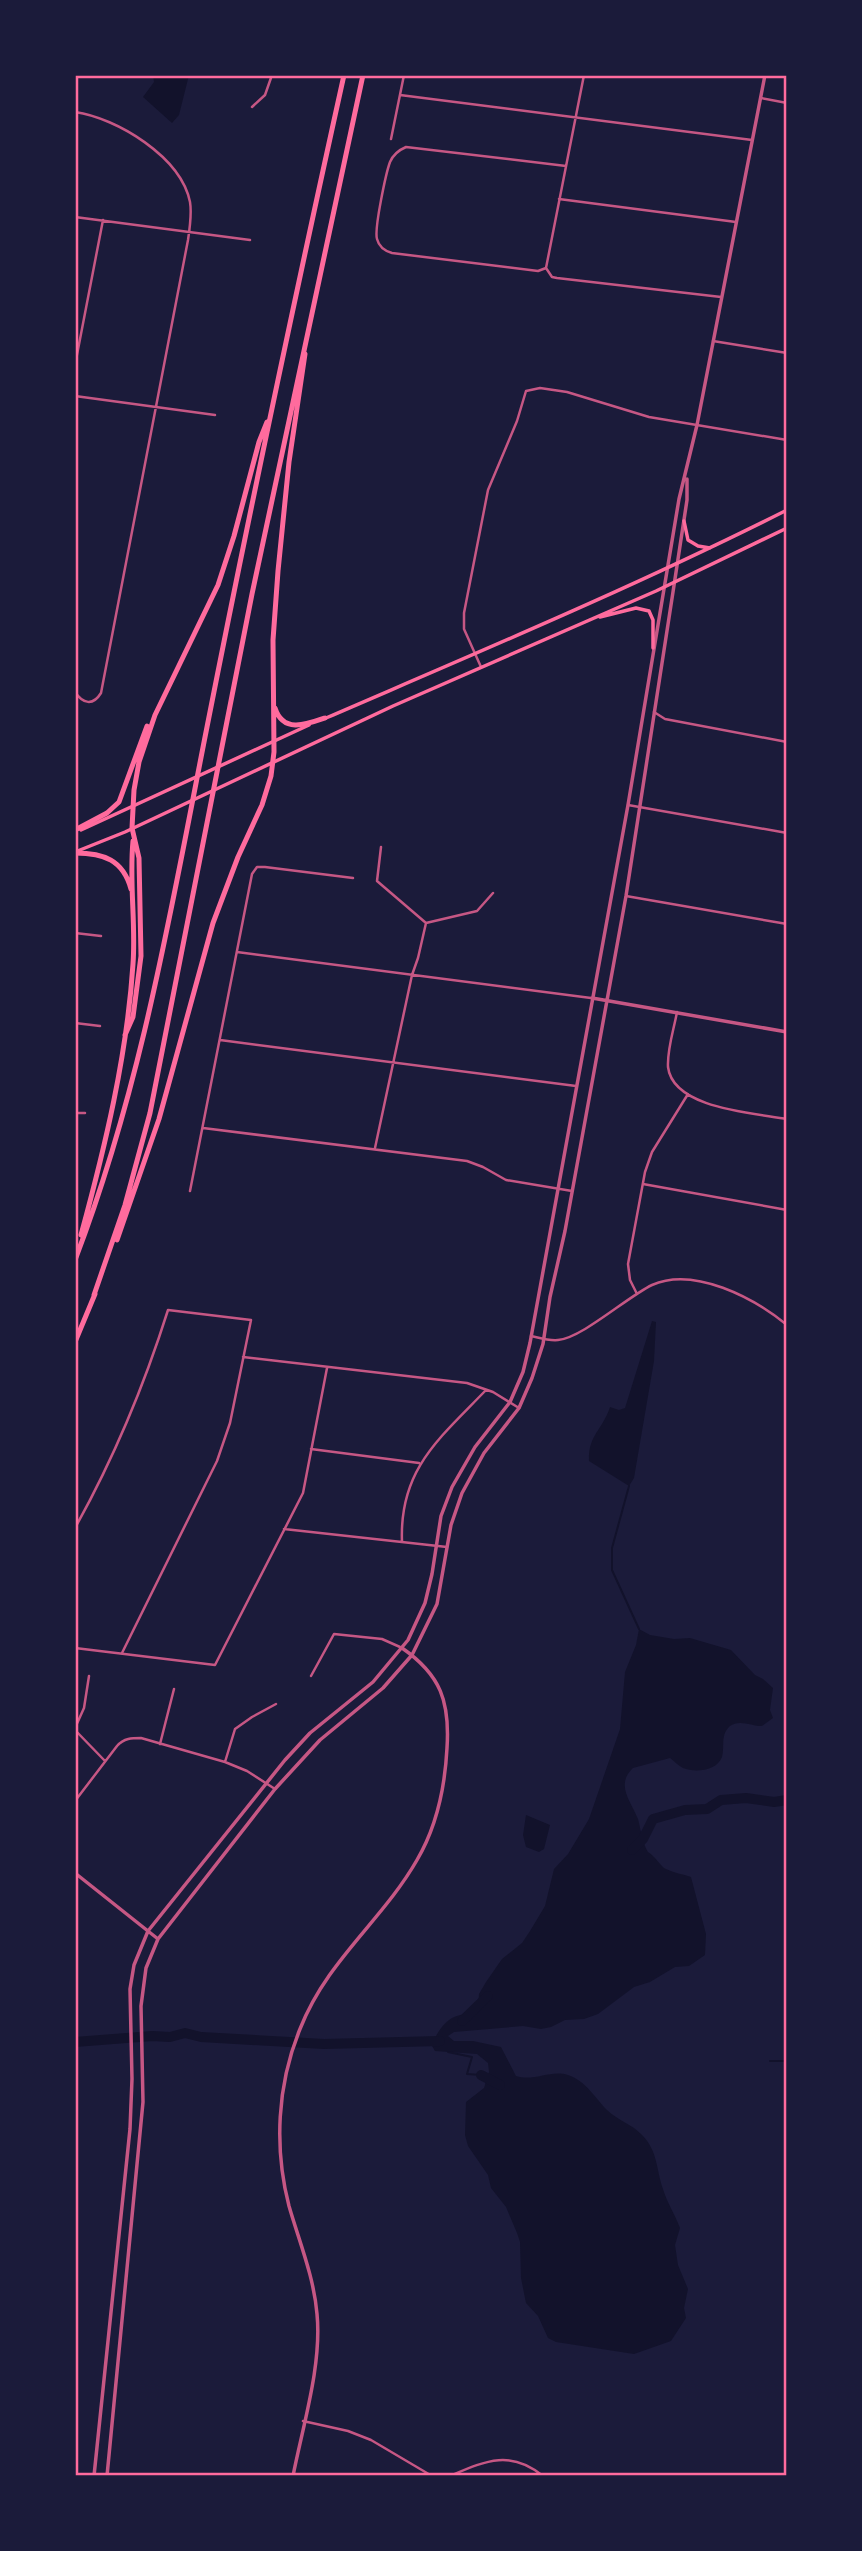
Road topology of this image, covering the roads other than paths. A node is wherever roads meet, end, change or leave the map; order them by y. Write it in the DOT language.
graph roads {
  1 [pos="272,75"];
  2 [pos="345,75"];
  3 [pos="363,75"];
  4 [pos="404,75"];
  5 [pos="584,75"];
  6 [pos="765,75"];
  7 [pos="400,95"];
  8 [pos="761,99"];
  9 [pos="787,103"];
  10 [pos="252,107"];
  11 [pos="75,112"];
  12 [pos="575,117"];
  13 [pos="391,139"];
  14 [pos="752,140"];
  15 [pos="566,166"];
  16 [pos="559,199"];
  17 [pos="75,217"];
  18 [pos="103,220"];
  19 [pos="736,222"];
  20 [pos="329,227"];
  21 [pos="189,232"];
  22 [pos="250,240"];
  23 [pos="546,268"];
  24 [pos="722,297"];
  25 [pos="713,341"];
  26 [pos="787,353"];
  27 [pos="75,365"];
  28 [pos="75,397"];
  29 [pos="156,407"];
  30 [pos="272,410"];
  31 [pos="215,415"];
  32 [pos="697,425"];
  33 [pos="787,440"];
  34 [pos="687,472"];
  35 [pos="787,510"];
  36 [pos="684,521"];
  37 [pos="787,527"];
  38 [pos="712,548"];
  39 [pos="677,565"];
  40 [pos="667,570"];
  41 [pos="675,582"];
  42 [pos="664,586"];
  43 [pos="591,620"];
  44 [pos="653,648"];
  45 [pos="476,654"];
  46 [pos="481,667"];
  47 [pos="170,683"];
  48 [pos="75,692"];
  49 [pos="272,701"];
  50 [pos="654,712"];
  51 [pos="325,718"];
  52 [pos="273,741"];
  53 [pos="787,742"];
  54 [pos="274,761"];
  55 [pos="628,805"];
  56 [pos="133,807"];
  57 [pos="640,807"];
  58 [pos="132,828"];
  59 [pos="75,831"];
  60 [pos="787,833"];
  61 [pos="134,838"];
  62 [pos="381,847"];
  63 [pos="75,853"];
  64 [pos="353,878"];
  65 [pos="493,893"];
  66 [pos="626,896"];
  67 [pos="133,898"];
  68 [pos="426,923"];
  69 [pos="787,924"];
  70 [pos="75,933"];
  71 [pos="101,936"];
  72 [pos="237,952"];
  73 [pos="412,975"];
  74 [pos="592,998"];
  75 [pos="607,1000"];
  76 [pos="677,1012"];
  77 [pos="75,1023"];
  78 [pos="100,1026"];
  79 [pos="787,1032"];
  80 [pos="125,1035"];
  81 [pos="220,1040"];
  82 [pos="394,1062"];
  83 [pos="576,1086"];
  84 [pos="688,1094"];
  85 [pos="75,1113"];
  86 [pos="85,1113"];
  87 [pos="787,1119"];
  88 [pos="203,1128"];
  89 [pos="375,1150"];
  90 [pos="643,1184"];
  91 [pos="558,1188"];
  92 [pos="190,1191"];
  93 [pos="572,1191"];
  94 [pos="787,1210"];
  95 [pos="75,1257"];
  96 [pos="637,1294"];
  97 [pos="94,1295"];
  98 [pos="787,1325"];
  99 [pos="531,1336"];
  100 [pos="543,1338"];
  101 [pos="75,1342"];
  102 [pos="243,1357"];
  103 [pos="327,1367"];
  104 [pos="486,1390"];
  105 [pos="510,1402"];
  106 [pos="519,1408"];
  107 [pos="311,1449"];
  108 [pos="420,1463"];
  109 [pos="75,1528"];
  110 [pos="284,1529"];
  111 [pos="402,1542"];
  112 [pos="436,1546"];
  113 [pos="447,1547"];
  114 [pos="75,1648"];
  115 [pos="402,1648"];
  116 [pos="122,1653"];
  117 [pos="412,1655"];
  118 [pos="89,1676"];
  119 [pos="311,1676"];
  120 [pos="174,1689"];
  121 [pos="276,1704"];
  122 [pos="75,1729"];
  123 [pos="160,1744"];
  124 [pos="106,1761"];
  125 [pos="225,1762"];
  126 [pos="266,1783"];
  127 [pos="275,1789"];
  128 [pos="75,1801"];
  129 [pos="75,1872"];
  130 [pos="148,1931"];
  131 [pos="158,1939"];
  132 [pos="303,2421"];
  133 [pos="464,2470"];
  134 [pos="94,2476"];
  135 [pos="107,2476"];
  136 [pos="293,2476"];
  137 [pos="432,2476"];
  138 [pos="450,2476"];
  139 [pos="463,2476"];
  140 [pos="543,2476"];
  1 -- 10 [label="street"];
  2 -- 30 [label="highway"];
  3 -- 20 [label="highway"];
  4 -- 7 [label="street"];
  5 -- 12 [label="street"];
  6 -- 8 [label="street"];
  7 -- 12 [label="street"];
  7 -- 13 [label="street"];
  8 -- 9 [label="street"];
  8 -- 14 [label="street"];
  11 -- 21 [label="street"];
  12 -- 14 [label="street"];
  12 -- 15 [label="street"];
  14 -- 19 [label="street"];
  15 -- 16 [label="street"];
  15 -- 23 [label="street"];
  16 -- 19 [label="street"];
  16 -- 23 [label="street"];
  17 -- 18 [label="street"];
  18 -- 21 [label="street"];
  18 -- 27 [label="street"];
  19 -- 24 [label="street"];
  20 -- 49 [label="highway"];
  20 -- 97 [label="highway"];
  21 -- 22 [label="street"];
  21 -- 29 [label="street"];
  23 -- 24 [label="street"];
  24 -- 25 [label="street"];
  25 -- 26 [label="street"];
  25 -- 32 [label="street"];
  28 -- 29 [label="street"];
  29 -- 31 [label="street"];
  29 -- 48 [label="street"];
  30 -- 47 [label="highway"];
  30 -- 95 [label="highway"];
  32 -- 33 [label="street"];
  32 -- 34 [label="street"];
  32 -- 45 [label="street"];
  34 -- 36 [label="street"];
  34 -- 40 [label="street"];
  35 -- 38 [label="main road"];
  36 -- 38 [label="main road"];
  36 -- 39 [label="street"];
  37 -- 41 [label="main road"];
  38 -- 39 [label="main road"];
  39 -- 40 [label="main road"];
  39 -- 41 [label="street"];
  40 -- 42 [label="street"];
  40 -- 45 [label="main road"];
  41 -- 42 [label="main road"];
  41 -- 50 [label="street"];
  42 -- 43 [label="main road"];
  42 -- 44 [label="street"];
  43 -- 44 [label="main road"];
  43 -- 46 [label="main road"];
  44 -- 55 [label="street"];
  45 -- 46 [label="street"];
  45 -- 51 [label="main road"];
  46 -- 54 [label="main road"];
  47 -- 56 [label="highway"];
  47 -- 59 [label="highway"];
  49 -- 51 [label="highway"];
  49 -- 52 [label="highway"];
  50 -- 53 [label="street"];
  50 -- 57 [label="street"];
  51 -- 52 [label="main road"];
  52 -- 54 [label="highway"];
  52 -- 56 [label="main road"];
  54 -- 58 [label="main road"];
  54 -- 97 [label="highway"];
  55 -- 57 [label="street"];
  55 -- 74 [label="street"];
  56 -- 58 [label="highway"];
  56 -- 59 [label="main road"];
  57 -- 60 [label="street"];
  57 -- 66 [label="street"];
  58 -- 61 [label="highway"];
  58 -- 63 [label="main road"];
  61 -- 67 [label="highway"];
  61 -- 80 [label="highway"];
  62 -- 68 [label="street"];
  63 -- 67 [label="highway"];
  64 -- 72 [label="street"];
  65 -- 68 [label="street"];
  66 -- 69 [label="street"];
  66 -- 75 [label="street"];
  67 -- 80 [label="highway"];
  68 -- 73 [label="street"];
  70 -- 71 [label="street"];
  72 -- 73 [label="street"];
  72 -- 81 [label="street"];
  73 -- 74 [label="street"];
  73 -- 82 [label="street"];
  74 -- 75 [label="street"];
  74 -- 83 [label="street"];
  75 -- 76 [label="street"];
  75 -- 93 [label="street"];
  76 -- 79 [label="street"];
  76 -- 84 [label="street"];
  77 -- 78 [label="street"];
  80 -- 95 [label="highway"];
  81 -- 82 [label="street"];
  81 -- 88 [label="street"];
  82 -- 83 [label="street"];
  82 -- 89 [label="street"];
  83 -- 91 [label="street"];
  84 -- 87 [label="street"];
  84 -- 90 [label="street"];
  85 -- 86 [label="street"];
  88 -- 89 [label="street"];
  88 -- 92 [label="street"];
  89 -- 91 [label="street"];
  90 -- 94 [label="street"];
  90 -- 96 [label="street"];
  91 -- 93 [label="street"];
  91 -- 99 [label="street"];
  93 -- 100 [label="street"];
  96 -- 98 [label="street"];
  96 -- 100 [label="street"];
  97 -- 101 [label="highway"];
  99 -- 100 [label="street"];
  99 -- 105 [label="street"];
  100 -- 106 [label="street"];
  102 -- 103 [label="street"];
  102 -- 109 [label="street"];
  102 -- 116 [label="street"];
  103 -- 104 [label="street"];
  103 -- 107 [label="street"];
  104 -- 105 [label="street"];
  104 -- 108 [label="street"];
  105 -- 106 [label="street"];
  105 -- 112 [label="street"];
  106 -- 113 [label="street"];
  107 -- 108 [label="street"];
  107 -- 110 [label="street"];
  108 -- 111 [label="street"];
  110 -- 111 [label="street"];
  110 -- 116 [label="street"];
  111 -- 112 [label="street"];
  112 -- 113 [label="street"];
  112 -- 115 [label="street"];
  113 -- 117 [label="street"];
  114 -- 116 [label="street"];
  115 -- 117 [label="street"];
  115 -- 119 [label="street"];
  115 -- 126 [label="street"];
  117 -- 127 [label="street"];
  117 -- 132 [label="street"];
  118 -- 122 [label="street"];
  120 -- 123 [label="street"];
  121 -- 125 [label="street"];
  122 -- 124 [label="street"];
  123 -- 124 [label="street"];
  123 -- 125 [label="street"];
  124 -- 128 [label="street"];
  125 -- 126 [label="street"];
  126 -- 127 [label="street"];
  126 -- 130 [label="street"];
  127 -- 131 [label="street"];
  129 -- 130 [label="street"];
  130 -- 131 [label="street"];
  130 -- 134 [label="street"];
  131 -- 135 [label="street"];
  132 -- 136 [label="street"];
  132 -- 137 [label="street"];
  133 -- 138 [label="street"];
  133 -- 139 [label="street"];
  133 -- 140 [label="street"];
}
